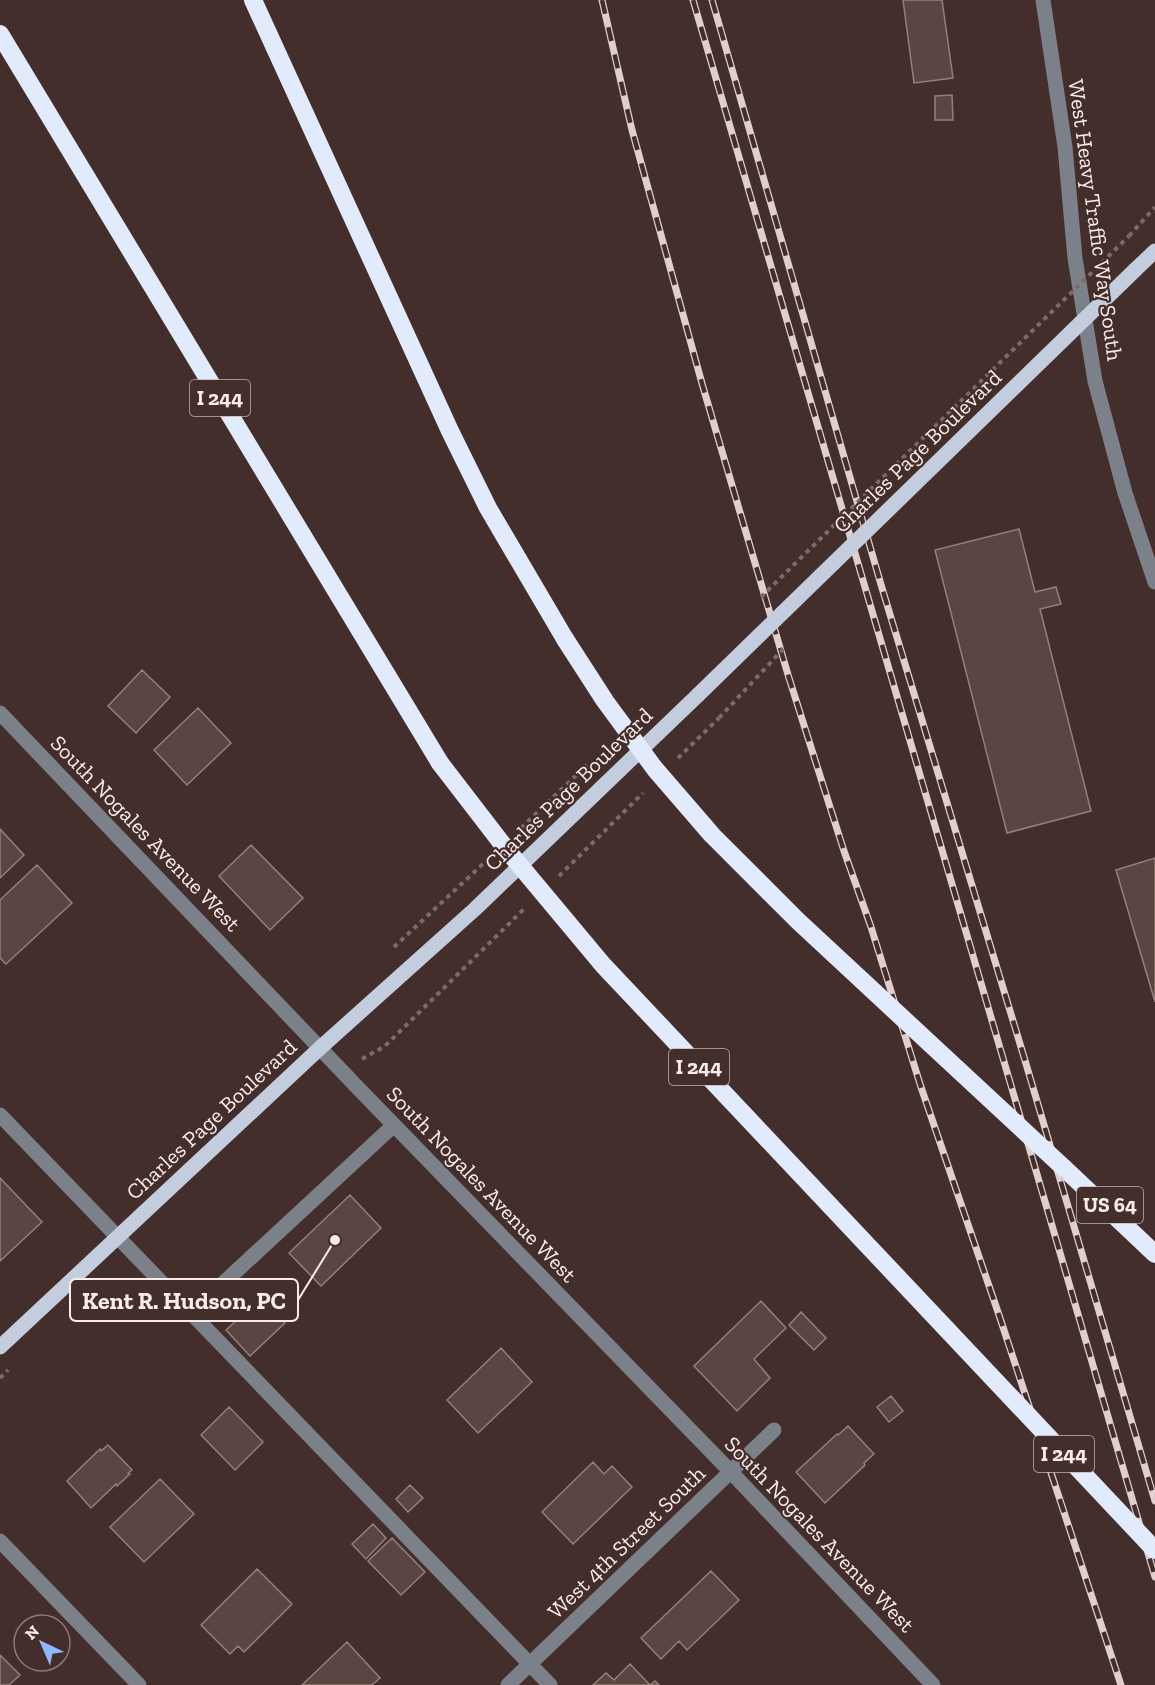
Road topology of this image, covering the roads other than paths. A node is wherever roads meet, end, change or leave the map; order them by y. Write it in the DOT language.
graph roads {
  1 [pos="253,0"];
  2 [pos="1043,0"];
  3 [pos="0,34"];
  4 [pos="1155,251"];
  5 [pos="1154,575"];
  6 [pos="0,713"];
  7 [pos="320,1048"];
  8 [pos="0,1115"];
  9 [pos="394,1125"];
  10 [pos="1064,1168"];
  11 [pos="118,1237"];
  12 [pos="1155,1243"];
  13 [pos="1155,1254"];
  14 [pos="191,1313"];
  15 [pos="0,1347"];
  16 [pos="774,1430"];
  17 [pos="731,1472"];
  18 [pos="0,1542"];
  19 [pos="1155,1550"];
  20 [pos="530,1665"];
  21 [pos="139,1685"];
  22 [pos="508,1685"];
  23 [pos="550,1685"];
  24 [pos="933,1685"];
  1 -- 10 [label="highway, bridge"];
  2 -- 5 [label="street, West Heavy Traffic Way South"];
  3 -- 19 [label="highway, I 244, bridge"];
  4 -- 7 [label="main road, Charles Page Boulevard, bridge"];
  6 -- 7 [label="street, South Nogales Avenue West"];
  7 -- 9 [label="street, South Nogales Avenue West"];
  7 -- 11 [label="main road, Charles Page Boulevard"];
  8 -- 11 [label="street"];
  9 -- 14 [label="street"];
  9 -- 17 [label="street, South Nogales Avenue West"];
  10 -- 12 [label="highway, US 64"];
  10 -- 13 [label="highway"];
  11 -- 14 [label="street"];
  11 -- 15 [label="main road, Charles Page Boulevard"];
  14 -- 20 [label="street"];
  16 -- 17 [label="street, West 4th Street South"];
  17 -- 20 [label="street, West 4th Street South"];
  17 -- 24 [label="street, South Nogales Avenue West"];
  18 -- 21 [label="street"];
  20 -- 22 [label="street, West 4th Street South"];
  20 -- 23 [label="street"];
}
